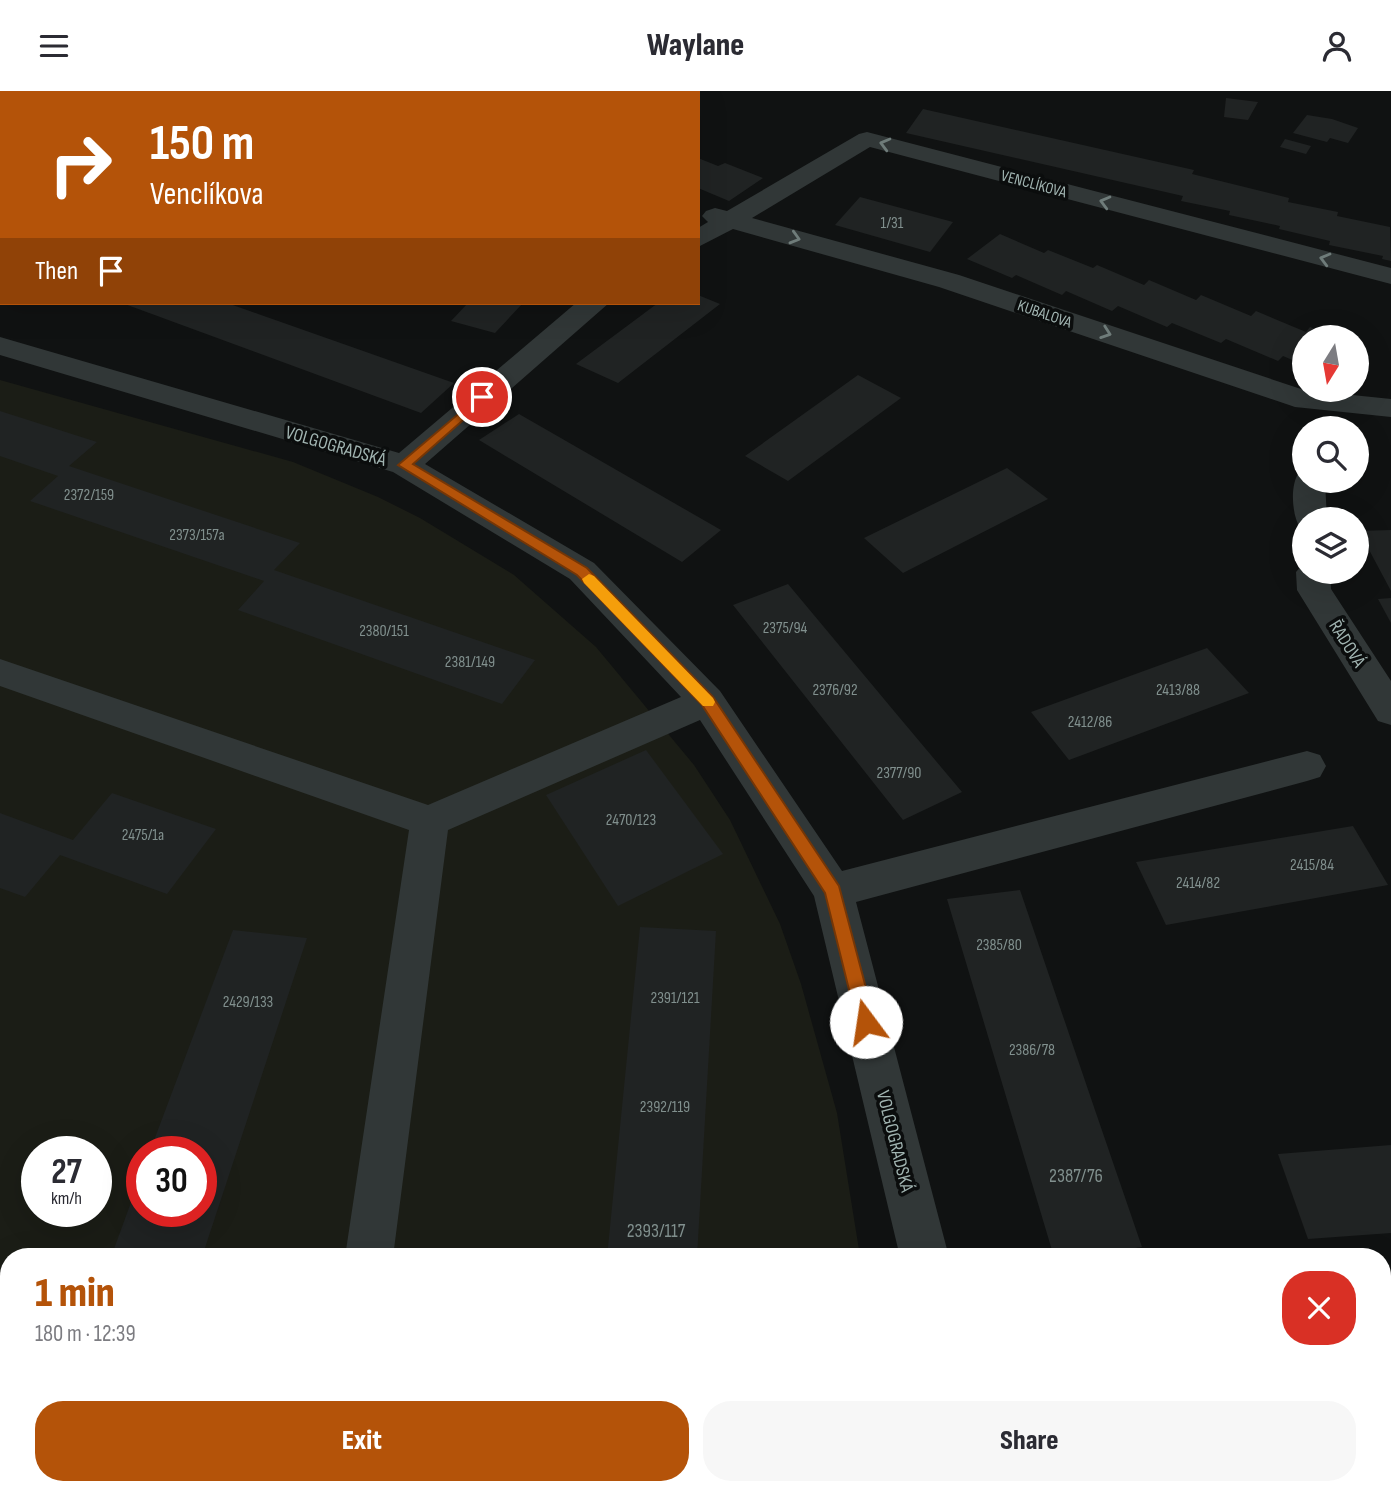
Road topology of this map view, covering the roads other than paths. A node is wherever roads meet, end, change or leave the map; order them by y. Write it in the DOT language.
graph roads {
  1 [pos="700,212"];
  2 [pos="730,220"];
  3 [pos="700,238"];
  4 [pos="1391,277"];
  5 [pos="592,305"];
  6 [pos="0,346"];
  7 [pos="1391,408"];
  8 [pos="1306,415"];
  9 [pos="404,465"];
  10 [pos="1314,584"];
  11 [pos="0,672"];
  12 [pos="707,701"];
  13 [pos="1391,711"];
  14 [pos="1307,766"];
  15 [pos="430,821"];
  16 [pos="833,891"];
  17 [pos="370,1248"];
  18 [pos="923,1248"];
  1 -- 2 [label="street, KUBALOVA"];
  2 -- 3 [label="street, VENCLÍKOVA"];
  4 -- 2 [label="street, VENCLÍKOVA, one-way"];
  2 -- 8 [label="street, KUBALOVA, one-way"];
  5 -- 9 [label="street"];
  6 -- 9 [label="street, VOLGOGRADSKÁ"];
  7 -- 8 [label="street, KUBALOVA"];
  9 -- 12 [label="street, VOLGOGRADSKÁ"];
  10 -- 13 [label="street, ŘADOVÁ"];
  11 -- 15 [label="street"];
  12 -- 15 [label="street"];
  12 -- 16 [label="street, VOLGOGRADSKÁ"];
  14 -- 16 [label="street"];
  15 -- 17 [label="street"];
  16 -- 18 [label="street, VOLGOGRADSKÁ"];
}
